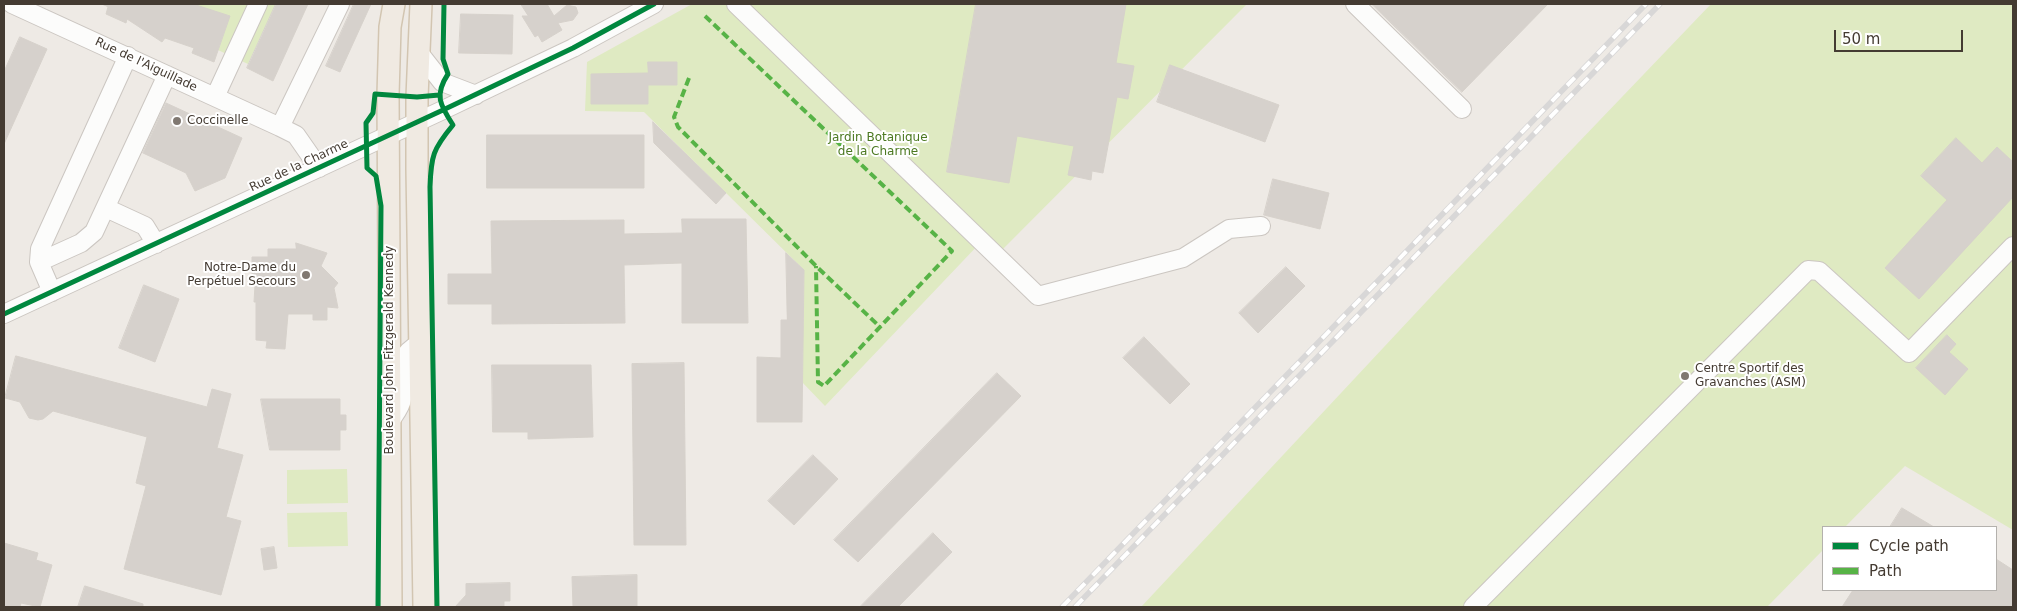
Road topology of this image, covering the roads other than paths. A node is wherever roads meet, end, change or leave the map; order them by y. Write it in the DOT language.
graph roads {
  1 [pos="12,4"];
  2 [pos="258,4"];
  3 [pos="340,4"];
  4 [pos="394,4"];
  5 [pos="421,4"];
  6 [pos="654,4"];
  7 [pos="736,4"];
  8 [pos="1355,4"];
  9 [pos="420,54"];
  10 [pos="128,56"];
  11 [pos="167,75"];
  12 [pos="476,94"];
  13 [pos="215,97"];
  14 [pos="1462,109"];
  15 [pos="418,121"];
  16 [pos="280,126"];
  17 [pos="389,134"];
  18 [pos="318,168"];
  19 [pos="106,208"];
  20 [pos="1261,226"];
  21 [pos="156,244"];
  22 [pos="2013,246"];
  23 [pos="39,262"];
  24 [pos="52,292"];
  25 [pos="4,314"];
  26 [pos="421,343"];
  27 [pos="391,420"];
  28 [pos="392,607"];
  29 [pos="424,607"];
  30 [pos="1473,607"];
  1 -- 10 [label="street, Rue de l'Aiguillade"];
  2 -- 13 [label="street"];
  3 -- 16 [label="street"];
  4 -- 17 [label="main road, Boulevard John Fitzgerald Kennedy"];
  5 -- 9 [label="main road"];
  6 -- 12 [label="street, Rue de la Charme"];
  7 -- 20 [label="street"];
  8 -- 14 [label="street"];
  9 -- 12 [label="street"];
  9 -- 15 [label="main road"];
  10 -- 11 [label="street, Rue de l'Aiguillade"];
  10 -- 23 [label="street"];
  11 -- 13 [label="street, Rue de l'Aiguillade"];
  11 -- 19 [label="street"];
  12 -- 15 [label="street, Rue de la Charme"];
  13 -- 16 [label="street, Rue de l'Aiguillade"];
  15 -- 17 [label="street, Rue de la Charme"];
  15 -- 26 [label="main road"];
  16 -- 18 [label="street, Rue de l'Aiguillade"];
  17 -- 18 [label="street, Rue de la Charme"];
  17 -- 27 [label="main road, Boulevard John Fitzgerald Kennedy"];
  18 -- 21 [label="street, Rue de la Charme"];
  19 -- 21 [label="street"];
  19 -- 23 [label="street"];
  21 -- 24 [label="street, Rue de la Charme"];
  22 -- 30 [label="street"];
  23 -- 24 [label="street"];
  24 -- 25 [label="street, Rue de la Charme"];
  26 -- 27 [label="street"];
  26 -- 29 [label="main road"];
  27 -- 28 [label="main road, Boulevard John Fitzgerald Kennedy"];
}
